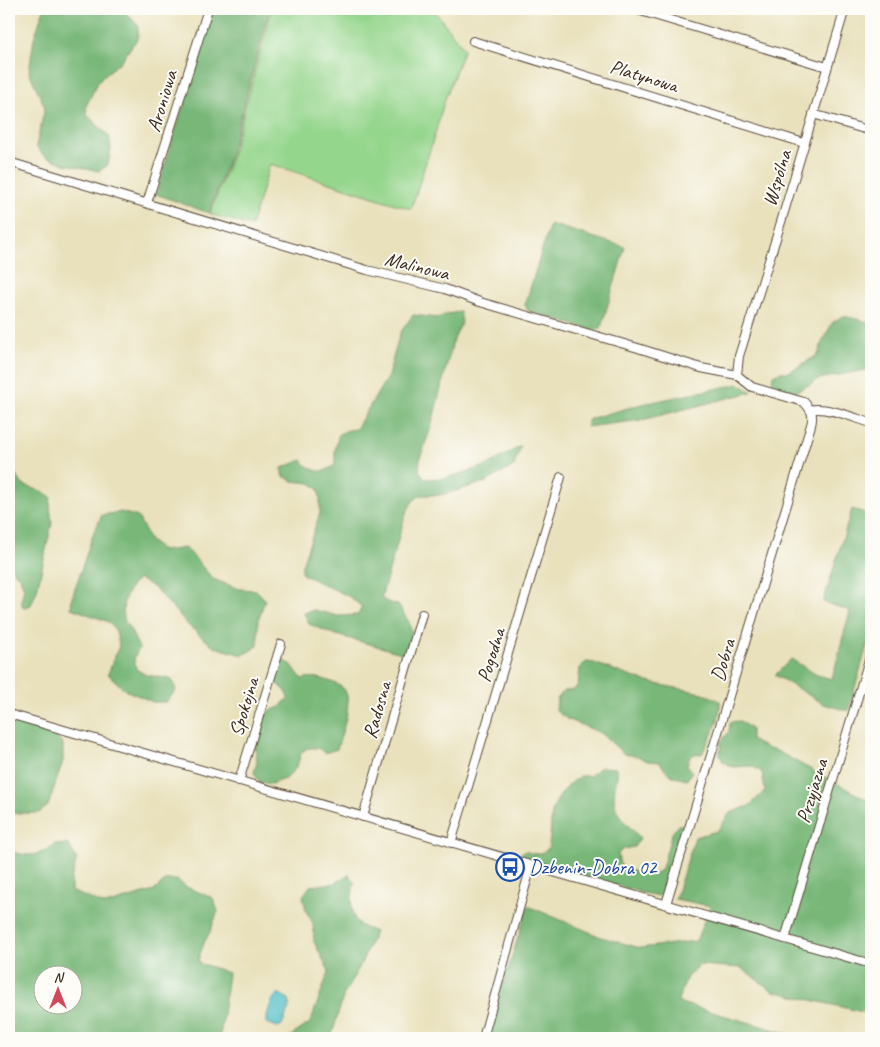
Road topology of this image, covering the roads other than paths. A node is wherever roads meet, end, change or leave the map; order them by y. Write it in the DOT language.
graph roads {
  1 [pos="208,9"];
  2 [pos="634,9"];
  3 [pos="845,9"];
  4 [pos="473,41"];
  5 [pos="827,67"];
  6 [pos="813,114"];
  7 [pos="871,131"];
  8 [pos="804,143"];
  9 [pos="9,162"];
  10 [pos="146,203"];
  11 [pos="737,375"];
  12 [pos="811,410"];
  13 [pos="871,423"];
  14 [pos="562,477"];
  15 [pos="422,614"];
  16 [pos="281,644"];
  17 [pos="871,653"];
  18 [pos="9,714"];
  19 [pos="239,780"];
  20 [pos="363,816"];
  21 [pos="451,843"];
  22 [pos="531,866"];
  23 [pos="666,904"];
  24 [pos="785,939"];
  25 [pos="871,964"];
  26 [pos="483,1038"];
  1 -- 10 [label="street, Aroniowa"];
  2 -- 5 [label="street"];
  3 -- 5 [label="street, Wspólna"];
  4 -- 8 [label="street, Platynowa"];
  5 -- 6 [label="street, Wspólna"];
  6 -- 7 [label="street"];
  6 -- 8 [label="street, Wspólna"];
  8 -- 11 [label="street, Wspólna"];
  9 -- 10 [label="street, Malinowa"];
  10 -- 11 [label="street, Malinowa"];
  11 -- 12 [label="street, Malinowa"];
  12 -- 13 [label="street, Malinowa"];
  12 -- 23 [label="street, Dobra"];
  14 -- 21 [label="street, Pogodna"];
  15 -- 20 [label="street, Radosna"];
  16 -- 19 [label="street, Spokojna"];
  17 -- 24 [label="street, Przyjazna"];
  18 -- 19 [label="street"];
  19 -- 20 [label="street"];
  20 -- 21 [label="street"];
  21 -- 22 [label="street"];
  22 -- 23 [label="street"];
  22 -- 26 [label="street"];
  23 -- 24 [label="street"];
  24 -- 25 [label="street"];
}
